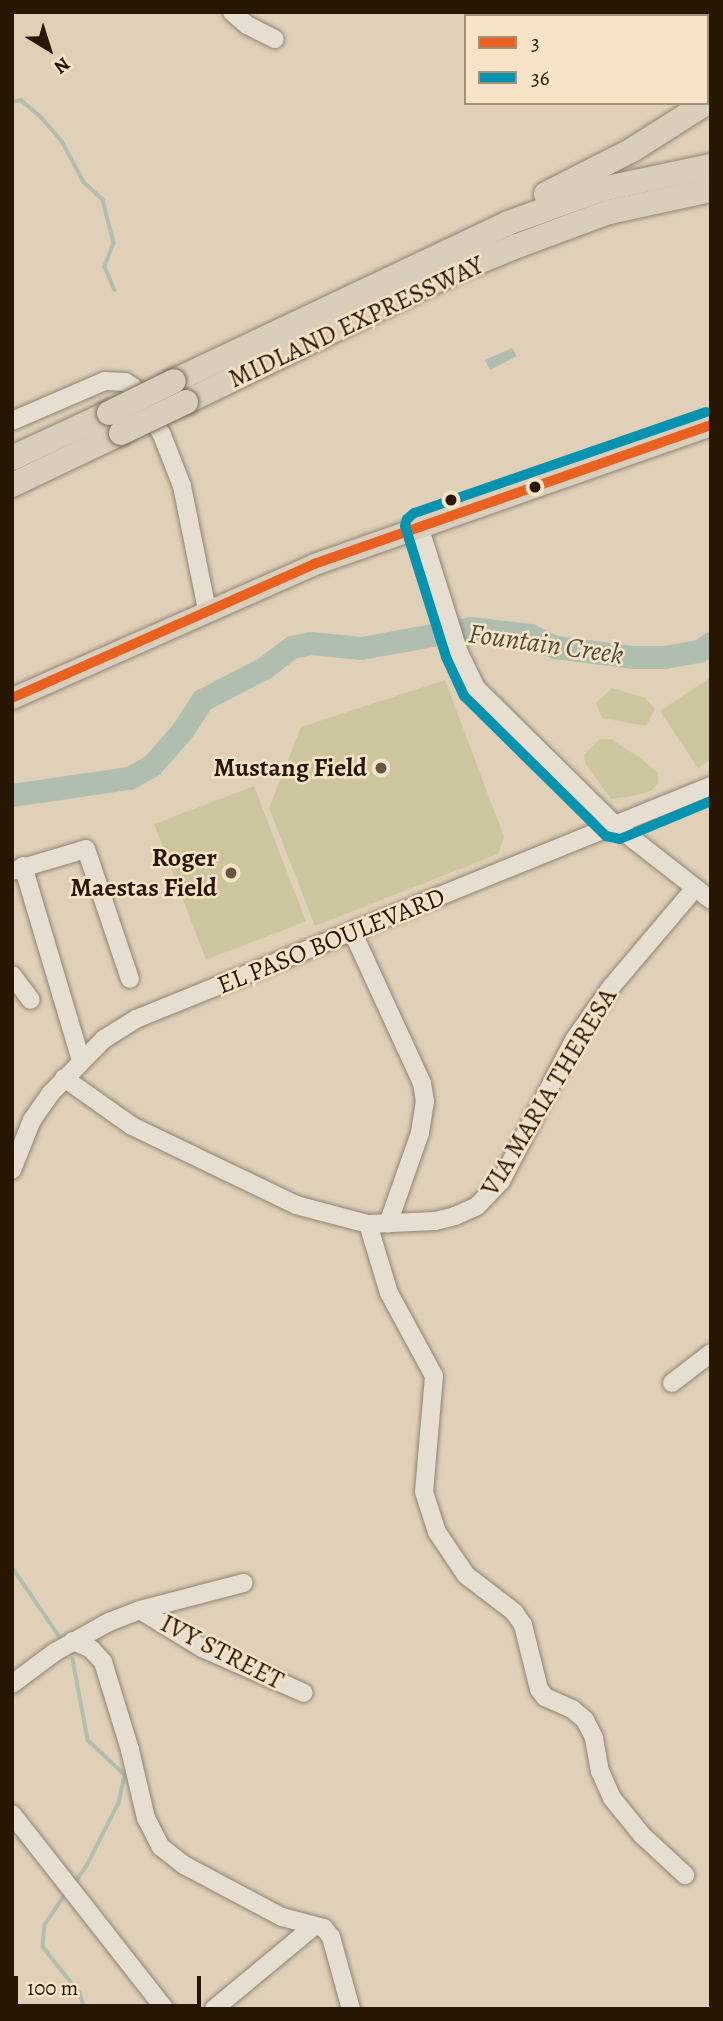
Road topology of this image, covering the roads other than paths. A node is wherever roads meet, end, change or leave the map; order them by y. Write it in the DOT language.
graph roads {
  1 [pos="232,12"];
  2 [pos="275,39"];
  3 [pos="703,105"];
  4 [pos="711,166"];
  5 [pos="711,190"];
  6 [pos="359,291"];
  7 [pos="180,392"];
  8 [pos="12,421"];
  9 [pos="115,423"];
  10 [pos="711,425"];
  11 [pos="12,458"];
  12 [pos="12,485"];
  13 [pos="419,526"];
  14 [pos="207,610"];
  15 [pos="12,698"];
  16 [pos="711,786"];
  17 [pos="616,826"];
  18 [pos="18,868"];
  19 [pos="695,888"];
  20 [pos="711,900"];
  21 [pos="353,933"];
  22 [pos="12,975"];
  23 [pos="130,979"];
  24 [pos="31,1000"];
  25 [pos="82,1060"];
  26 [pos="64,1079"];
  27 [pos="12,1170"];
  28 [pos="368,1224"];
  29 [pos="387,1224"];
  30 [pos="711,1353"];
  31 [pos="672,1383"];
  32 [pos="244,1583"];
  33 [pos="140,1610"];
  34 [pos="74,1641"];
  35 [pos="12,1684"];
  36 [pos="304,1693"];
  37 [pos="12,1814"];
  38 [pos="685,1875"];
  39 [pos="314,1926"];
  40 [pos="165,2009"];
  41 [pos="214,2009"];
  42 [pos="351,2009"];
  1 -- 2 [label="street"];
  3 -- 6 [label="highway"];
  4 -- 6 [label="highway, MIDLAND EXPRESSWAY"];
  5 -- 7 [label="highway, MIDLAND EXPRESSWAY"];
  6 -- 7 [label="highway, MIDLAND EXPRESSWAY"];
  7 -- 9 [label="highway, MIDLAND EXPRESSWAY, bridge"];
  8 -- 14 [label="street"];
  9 -- 11 [label="highway, MIDLAND EXPRESSWAY"];
  9 -- 12 [label="highway, MIDLAND EXPRESSWAY"];
  10 -- 13 [label="main road"];
  13 -- 14 [label="main road"];
  13 -- 17 [label="street"];
  14 -- 15 [label="main road"];
  16 -- 17 [label="street, EL PASO BOULEVARD"];
  17 -- 19 [label="street"];
  17 -- 21 [label="street, EL PASO BOULEVARD"];
  18 -- 23 [label="street"];
  18 -- 25 [label="street"];
  19 -- 20 [label="street"];
  19 -- 29 [label="street, VIA MARIA THERESA"];
  21 -- 25 [label="street, EL PASO BOULEVARD"];
  21 -- 29 [label="street"];
  22 -- 24 [label="street"];
  25 -- 26 [label="street, EL PASO BOULEVARD"];
  26 -- 27 [label="street, EL PASO BOULEVARD"];
  26 -- 28 [label="street, VIA MARIA THERESA"];
  28 -- 29 [label="street, VIA MARIA THERESA"];
  28 -- 38 [label="street"];
  30 -- 31 [label="street"];
  32 -- 33 [label="street"];
  33 -- 34 [label="street"];
  33 -- 36 [label="street, IVY STREET"];
  34 -- 35 [label="street"];
  34 -- 39 [label="street"];
  37 -- 40 [label="street"];
  39 -- 41 [label="street"];
  39 -- 42 [label="street"];
}
